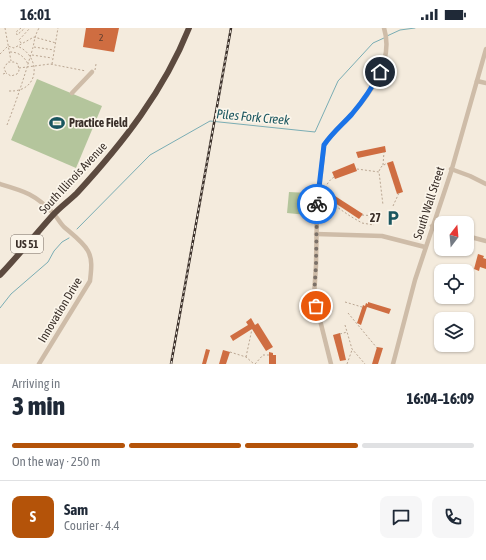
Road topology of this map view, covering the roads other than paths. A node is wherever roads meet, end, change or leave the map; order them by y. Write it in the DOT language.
graph roads {
  1 [pos="189,28"];
  2 [pos="384,28"];
  3 [pos="486,49"];
  4 [pos="92,72"];
  5 [pos="477,80"];
  6 [pos="486,84"];
  7 [pos="72,94"];
  8 [pos="451,169"];
  9 [pos="0,184"];
  10 [pos="486,184"];
  11 [pos="54,214"];
  12 [pos="432,226"];
  13 [pos="316,234"];
  14 [pos="474,238"];
  15 [pos="486,241"];
  16 [pos="425,247"];
  17 [pos="0,275"];
  18 [pos="39,364"];
  19 [pos="331,364"];
  20 [pos="393,364"];
  1 -- 11 [label="highway, South Illinois Avenue / US 51"];
  2 -- 13 [label="street"];
  3 -- 5 [label="street, South Wall Street"];
  4 -- 7 [label="street"];
  5 -- 6 [label="street"];
  5 -- 8 [label="street, South Wall Street"];
  8 -- 10 [label="street"];
  8 -- 12 [label="street, South Wall Street"];
  9 -- 11 [label="street, Innovation Drive"];
  11 -- 17 [label="highway, South Illinois Avenue / US 51"];
  11 -- 18 [label="street, Innovation Drive"];
  12 -- 16 [label="street, South Wall Street"];
  13 -- 16 [label="street"];
  13 -- 19 [label="street"];
  14 -- 15 [label="street"];
  16 -- 20 [label="street, South Wall Street"];
}
